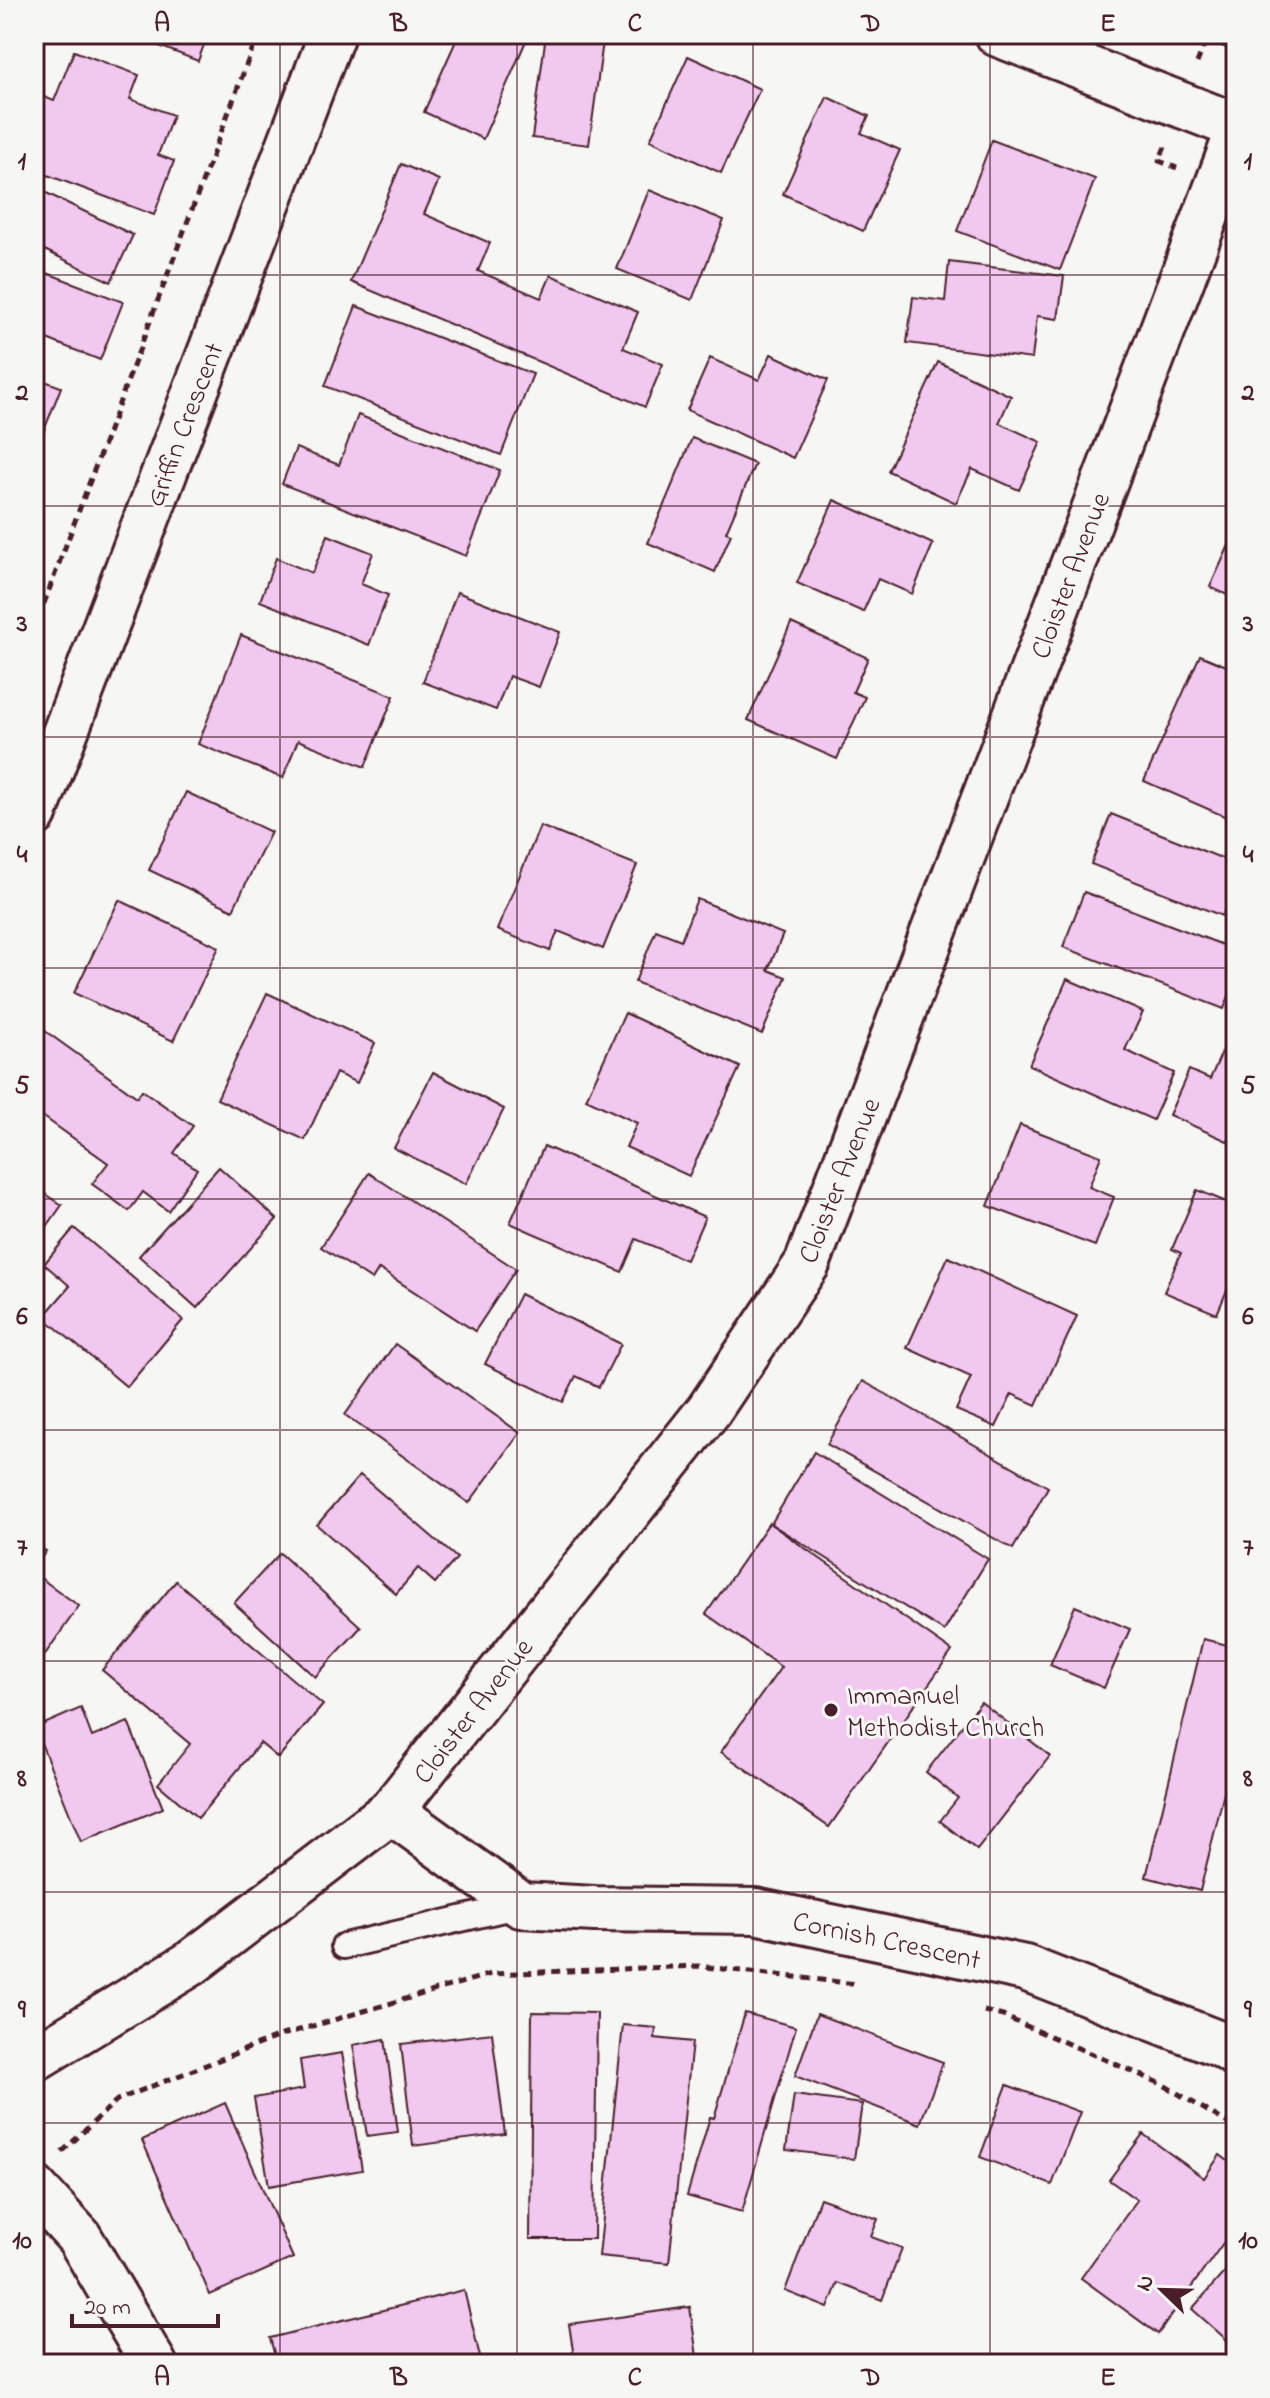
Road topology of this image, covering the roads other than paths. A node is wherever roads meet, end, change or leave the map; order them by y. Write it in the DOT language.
graph roads {
  1 [pos="332,34"];
  2 [pos="998,34"];
  3 [pos="1236,126"];
  4 [pos="1236,137"];
  5 [pos="34,814"];
  6 [pos="391,1811"];
  7 [pos="521,1905"];
  8 [pos="344,1946"];
  9 [pos="1236,2054"];
  10 [pos="34,2059"];
  11 [pos="45,2173"];
  12 [pos="154,2364"];
  1 -- 5 [label="street, Griffin Crescent"];
  2 -- 3 [label="street"];
  4 -- 6 [label="street, Cloister Avenue"];
  6 -- 7 [label="street"];
  6 -- 10 [label="street, Cloister Avenue"];
  7 -- 8 [label="lane, Cornish Crescent"];
  7 -- 9 [label="street, Cornish Crescent"];
  11 -- 12 [label="street"];
}
